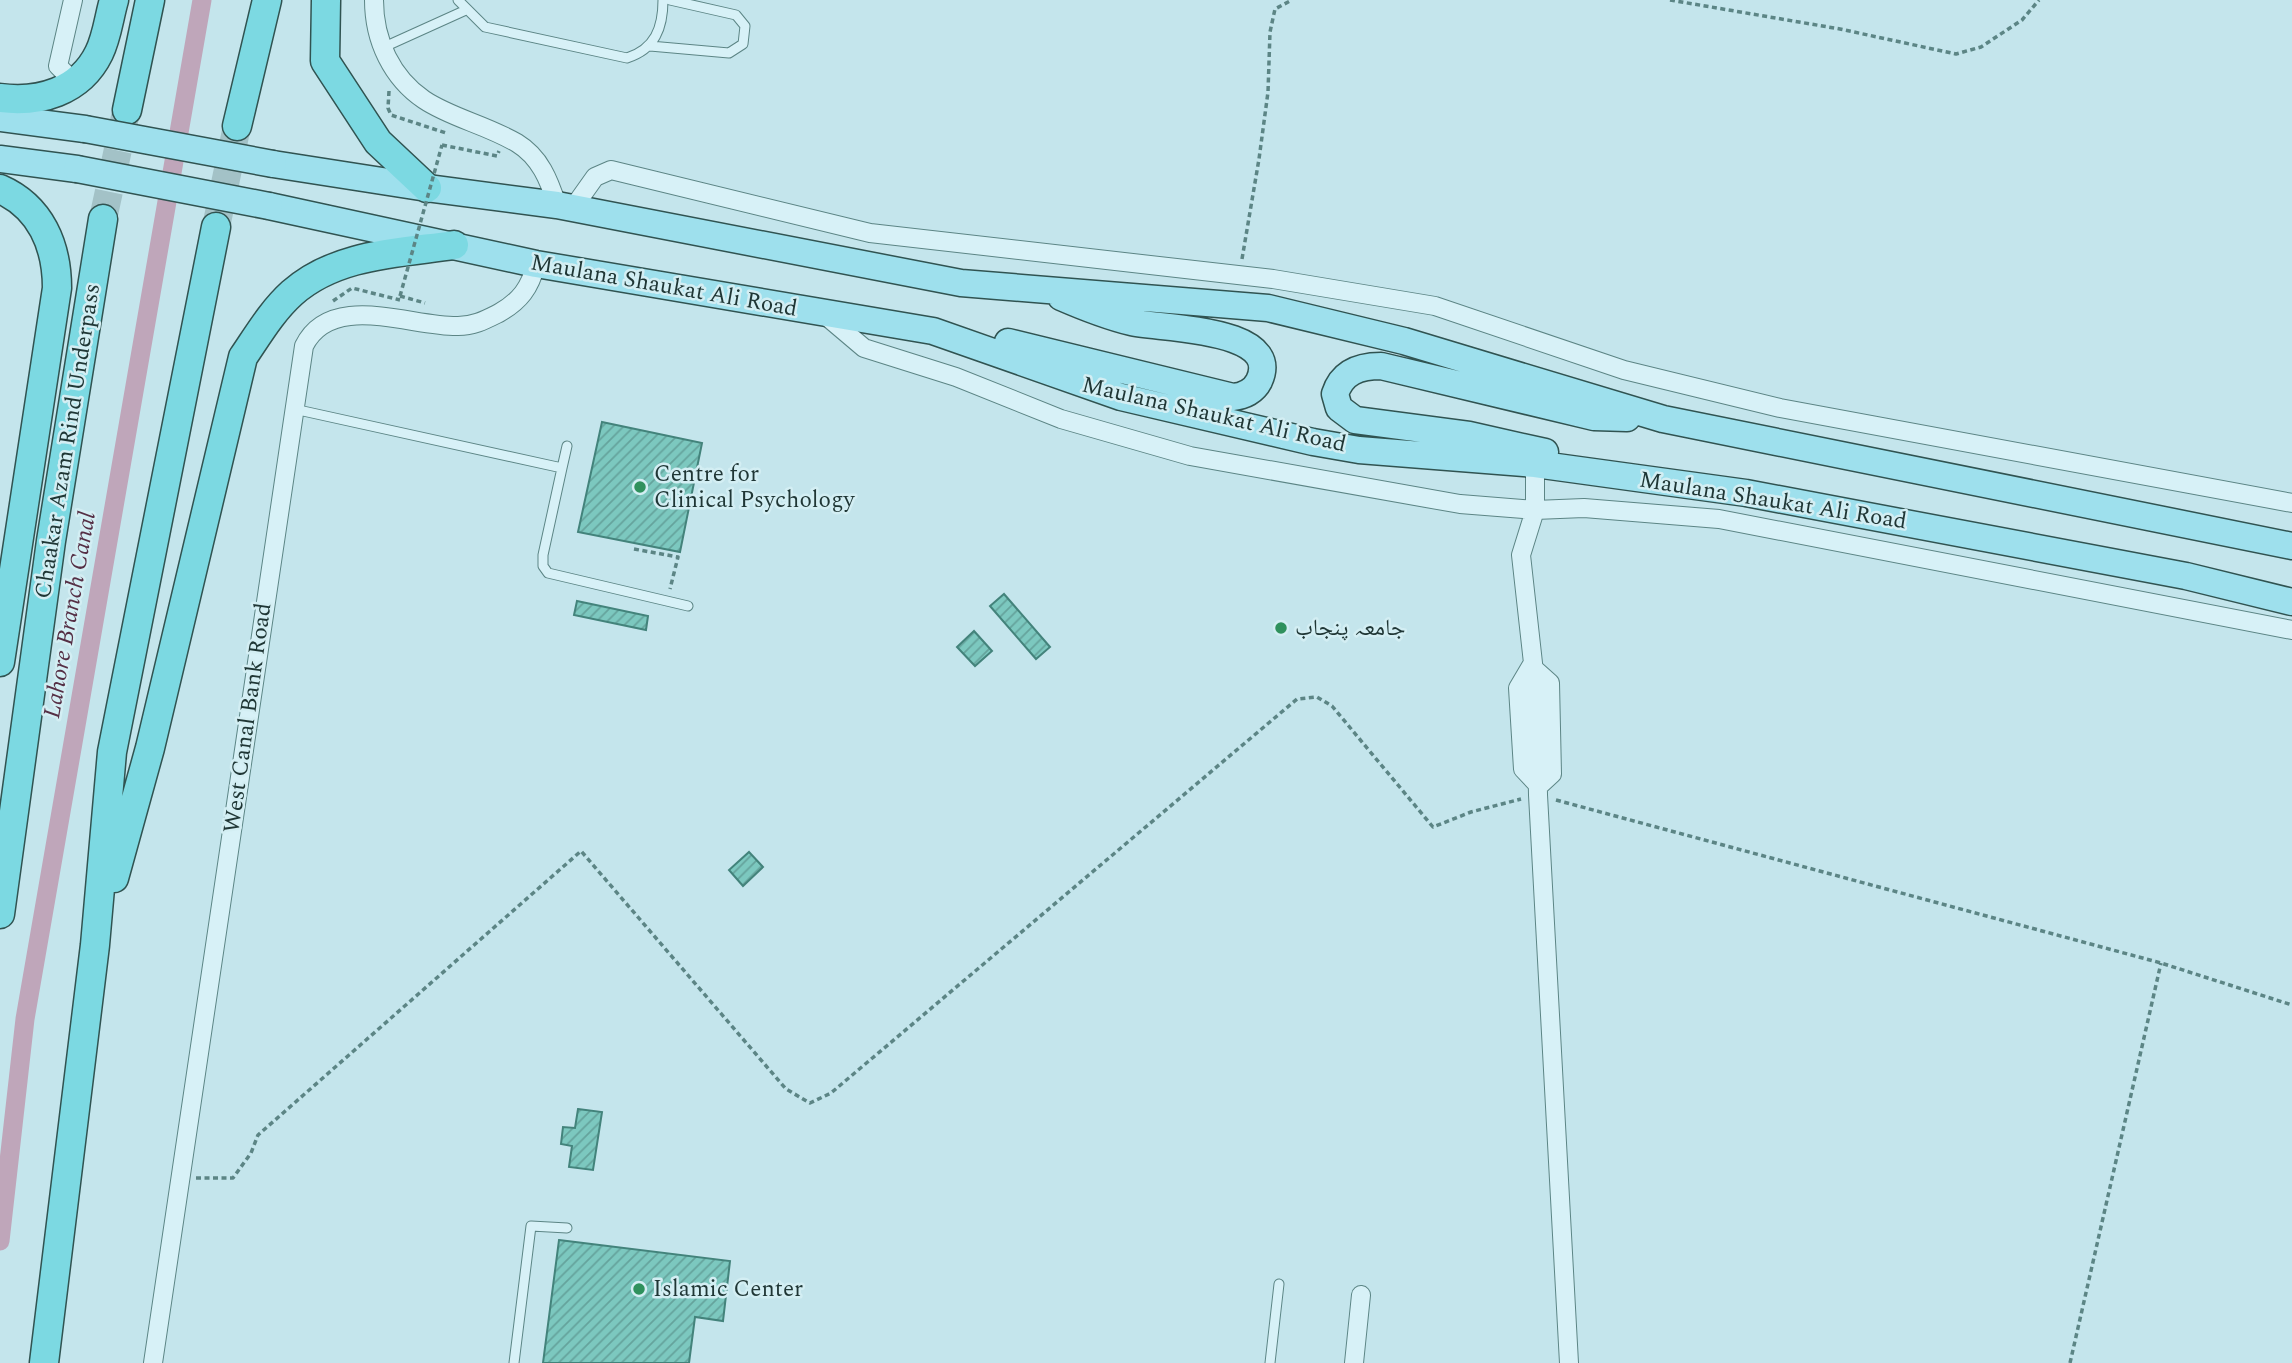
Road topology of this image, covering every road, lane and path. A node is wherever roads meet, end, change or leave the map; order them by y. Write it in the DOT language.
graph roads {
  1 [pos="73,0"];
  2 [pos="114,0"];
  3 [pos="150,0"];
  4 [pos="267,0"];
  5 [pos="326,0"];
  6 [pos="458,0"];
  7 [pos="663,0"];
  8 [pos="670,0"];
  9 [pos="1292,0"];
  10 [pos="1670,0"];
  11 [pos="2039,0"];
  12 [pos="376,1"];
  13 [pos="466,9"];
  14 [pos="650,46"];
  15 [pos="382,48"];
  16 [pos="74,82"];
  17 [pos="0,98"];
  18 [pos="127,110"];
  19 [pos="0,118"];
  20 [pos="237,126"];
  21 [pos="442,145"];
  22 [pos="0,159"];
  23 [pos="427,188"];
  24 [pos="0,189"];
  25 [pos="565,206"];
  26 [pos="103,219"];
  27 [pos="216,227"];
  28 [pos="454,245"];
  29 [pos="536,264"];
  30 [pos="1239,275"];
  31 [pos="1046,291"];
  32 [pos="400,296"];
  33 [pos="825,315"];
  34 [pos="950,336"];
  35 [pos="294,409"];
  36 [pos="1663,419"];
  37 [pos="567,446"];
  38 [pos="1535,464"];
  39 [pos="562,468"];
  40 [pos="1630,477"];
  41 [pos="2292,503"];
  42 [pos="1535,510"];
  43 [pos="2292,545"];
  44 [pos="634,549"];
  45 [pos="668,601"];
  46 [pos="2292,602"];
  47 [pos="688,606"];
  48 [pos="2292,630"];
  49 [pos="0,663"];
  50 [pos="1531,666"];
  51 [pos="1538,790"];
  52 [pos="0,822"];
  53 [pos="7,860"];
  54 [pos="0,914"];
  55 [pos="95,945"];
  56 [pos="2161,963"];
  57 [pos="2292,1005"];
  58 [pos="180,1178"];
  59 [pos="567,1228"];
  60 [pos="1279,1284"];
  61 [pos="1361,1295"];
  62 [pos="44,1363"];
  63 [pos="153,1363"];
  64 [pos="514,1363"];
  65 [pos="1270,1363"];
  66 [pos="1354,1363"];
  67 [pos="1569,1363"];
  68 [pos="2070,1363"];
  1 -- 16 [label="street"];
  2 -- 16 [label="highway"];
  3 -- 18 [label="highway"];
  4 -- 20 [label="highway"];
  5 -- 23 [label="highway"];
  6 -- 13 [label="lane"];
  7 -- 14 [label="lane"];
  8 -- 14 [label="lane"];
  9 -- 30 [label="path"];
  10 -- 11 [label="path"];
  12 -- 15 [label="street"];
  13 -- 14 [label="lane"];
  13 -- 15 [label="lane"];
  15 -- 25 [label="street"];
  16 -- 17 [label="highway"];
  19 -- 23 [label="main road, bridge"];
  21 -- 32 [label="path, bridge"];
  22 -- 28 [label="main road, Maulana Shaukat Ali Road, bridge"];
  23 -- 25 [label="main road"];
  24 -- 49 [label="highway"];
  25 -- 30 [label="street"];
  25 -- 31 [label="main road"];
  26 -- 53 [label="highway, Chaakar Azam Rind Underpass"];
  27 -- 55 [label="highway"];
  28 -- 29 [label="main road, Maulana Shaukat Ali Road"];
  28 -- 55 [label="highway"];
  29 -- 33 [label="main road, Maulana Shaukat Ali Road"];
  29 -- 35 [label="street, West Canal Bank Road"];
  30 -- 41 [label="street"];
  31 -- 34 [label="main road"];
  31 -- 36 [label="main road"];
  33 -- 34 [label="main road, Maulana Shaukat Ali Road"];
  33 -- 42 [label="street"];
  34 -- 38 [label="main road, Maulana Shaukat Ali Road"];
  35 -- 39 [label="lane"];
  35 -- 58 [label="street, West Canal Bank Road"];
  36 -- 40 [label="main road"];
  36 -- 43 [label="main road"];
  37 -- 39 [label="lane"];
  38 -- 40 [label="main road, Maulana Shaukat Ali Road"];
  38 -- 42 [label="street"];
  39 -- 45 [label="lane"];
  40 -- 46 [label="main road, Maulana Shaukat Ali Road"];
  42 -- 48 [label="street"];
  42 -- 50 [label="street"];
  44 -- 45 [label="path"];
  45 -- 47 [label="lane"];
  50 -- 51 [label="street"];
  50 -- 51 [label="street"];
  51 -- 56 [label="path"];
  51 -- 58 [label="path"];
  51 -- 67 [label="street"];
  52 -- 53 [label="highway"];
  53 -- 54 [label="highway, Chaakar Azam Rind Underpass"];
  55 -- 62 [label="highway"];
  56 -- 57 [label="path"];
  56 -- 68 [label="path"];
  58 -- 63 [label="street, West Canal Bank Road"];
  59 -- 64 [label="lane"];
  60 -- 65 [label="lane"];
  61 -- 66 [label="street"];
}
